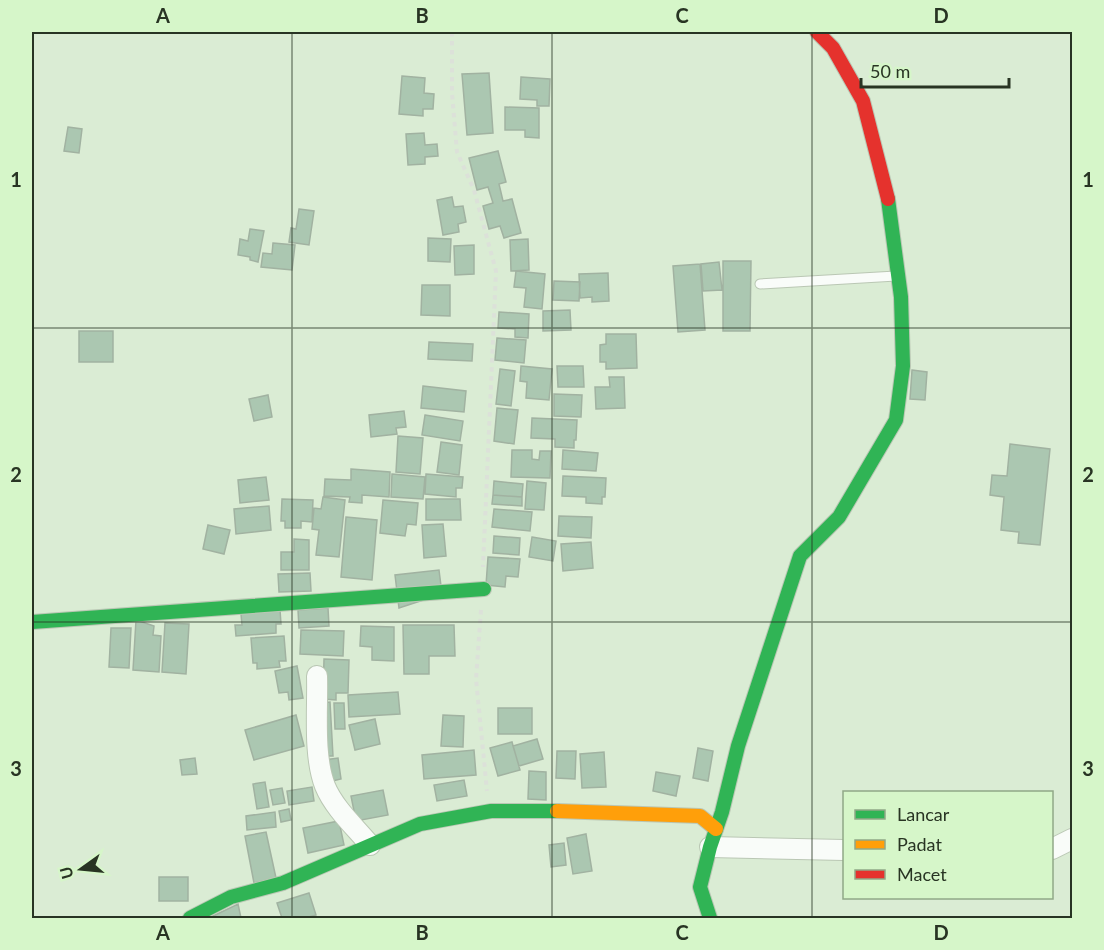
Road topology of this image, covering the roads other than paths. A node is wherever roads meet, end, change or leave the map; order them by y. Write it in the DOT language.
graph roads {
  1 [pos="818,32"];
  2 [pos="898,276"];
  3 [pos="760,284"];
  4 [pos="484,589"];
  5 [pos="32,622"];
  6 [pos="317,676"];
  7 [pos="713,838"];
  8 [pos="1072,840"];
  9 [pos="369,845"];
  10 [pos="1053,849"];
  11 [pos="843,850"];
  12 [pos="190,918"];
  13 [pos="710,918"];
  1 -- 2 [label="street"];
  2 -- 3 [label="lane"];
  2 -- 7 [label="street"];
  4 -- 5 [label="street"];
  6 -- 9 [label="street"];
  7 -- 9 [label="street"];
  7 -- 11 [label="street"];
  7 -- 13 [label="street"];
  8 -- 10 [label="street"];
  9 -- 12 [label="street"];
}
